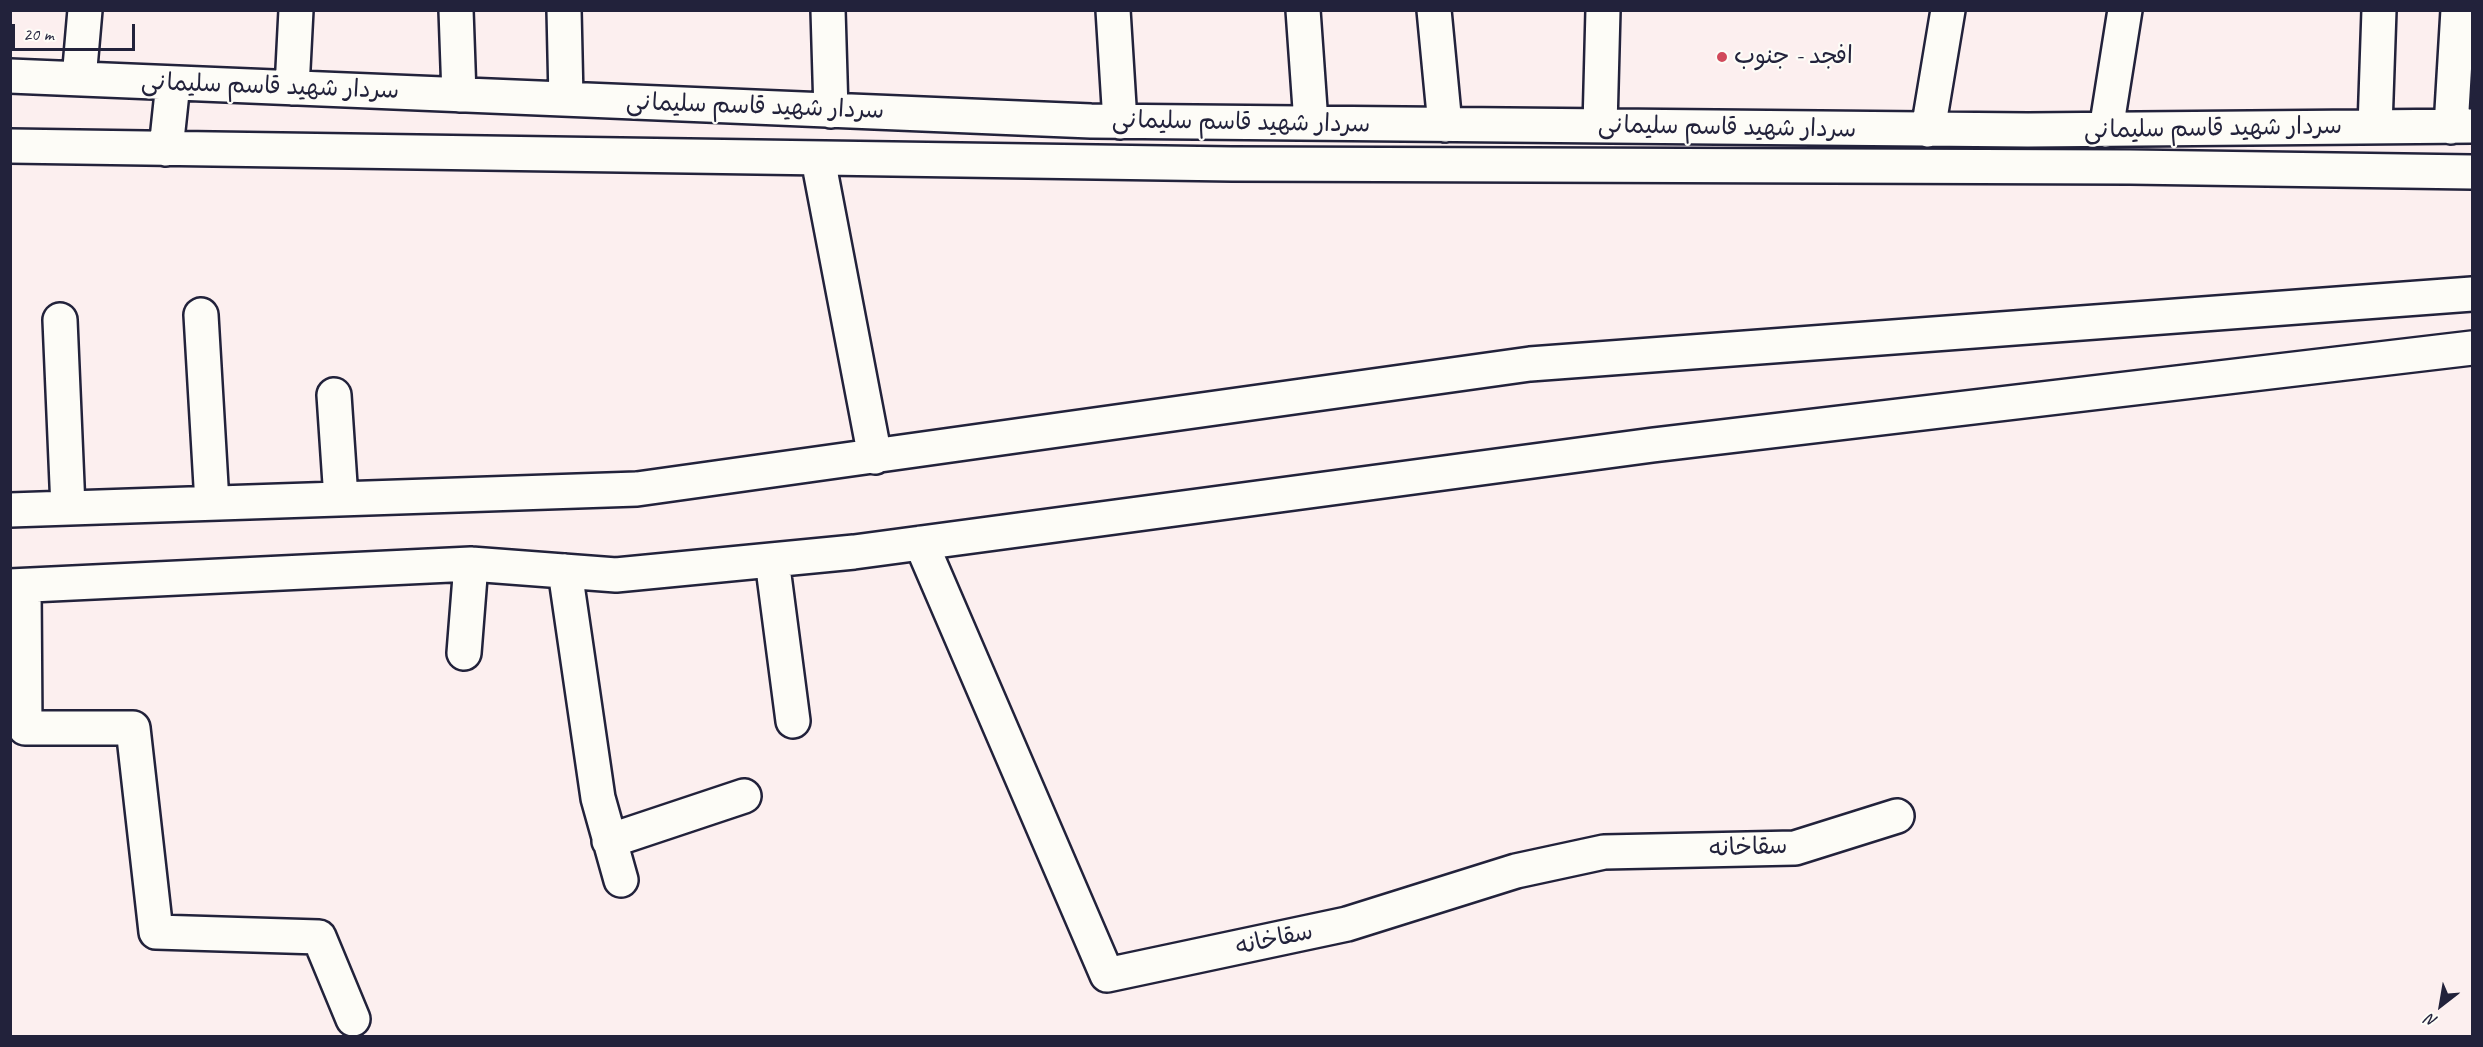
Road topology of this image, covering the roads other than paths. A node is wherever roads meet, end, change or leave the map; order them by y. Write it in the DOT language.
graph roads {
  1 [pos="85,10"];
  2 [pos="296,10"];
  3 [pos="456,10"];
  4 [pos="564,10"];
  5 [pos="828,10"];
  6 [pos="1113,10"];
  7 [pos="1303,10"];
  8 [pos="1434,10"];
  9 [pos="1603,10"];
  10 [pos="1948,10"];
  11 [pos="2125,10"];
  12 [pos="2379,10"];
  13 [pos="2458,10"];
  14 [pos="10,76"];
  15 [pos="79,79"];
  16 [pos="173,83"];
  17 [pos="292,88"];
  18 [pos="459,95"];
  19 [pos="566,99"];
  20 [pos="831,111"];
  21 [pos="1120,122"];
  22 [pos="1311,123"];
  23 [pos="1445,125"];
  24 [pos="1600,126"];
  25 [pos="2375,127"];
  26 [pos="2462,127"];
  27 [pos="1928,130"];
  28 [pos="2106,130"];
  29 [pos="10,146"];
  30 [pos="166,149"];
  31 [pos="818,159"];
  32 [pos="2472,172"];
  33 [pos="2472,294"];
  34 [pos="201,315"];
  35 [pos="60,320"];
  36 [pos="2472,348"];
  37 [pos="334,395"];
  38 [pos="875,457"];
  39 [pos="341,499"];
  40 [pos="212,503"];
  41 [pos="68,508"];
  42 [pos="10,510"];
  43 [pos="921,543"];
  44 [pos="772,560"];
  45 [pos="471,564"];
  46 [pos="565,571"];
  47 [pos="17,586"];
  48 [pos="464,653"];
  49 [pos="793,721"];
  50 [pos="744,796"];
  51 [pos="1897,816"];
  52 [pos="609,841"];
  53 [pos="621,880"];
  54 [pos="353,1019"];
  1 -- 15 [label="street"];
  2 -- 17 [label="street"];
  3 -- 18 [label="street"];
  4 -- 19 [label="street"];
  5 -- 20 [label="street"];
  6 -- 21 [label="street"];
  7 -- 22 [label="street"];
  8 -- 23 [label="street"];
  9 -- 24 [label="street"];
  10 -- 27 [label="street"];
  11 -- 28 [label="street"];
  12 -- 25 [label="street"];
  13 -- 26 [label="street"];
  14 -- 15 [label="street, سردار شهید قاسم سلیمانی"];
  15 -- 16 [label="street, سردار شهید قاسم سلیمانی"];
  16 -- 17 [label="street, سردار شهید قاسم سلیمانی"];
  16 -- 30 [label="street"];
  17 -- 18 [label="street, سردار شهید قاسم سلیمانی"];
  18 -- 19 [label="street, سردار شهید قاسم سلیمانی"];
  19 -- 20 [label="street, سردار شهید قاسم سلیمانی"];
  20 -- 21 [label="street, سردار شهید قاسم سلیمانی"];
  21 -- 22 [label="street, سردار شهید قاسم سلیمانی"];
  22 -- 23 [label="street, سردار شهید قاسم سلیمانی"];
  23 -- 24 [label="street, سردار شهید قاسم سلیمانی"];
  24 -- 27 [label="street, سردار شهید قاسم سلیمانی"];
  25 -- 26 [label="street, سردار شهید قاسم سلیمانی"];
  25 -- 28 [label="street, سردار شهید قاسم سلیمانی"];
  27 -- 28 [label="street, سردار شهید قاسم سلیمانی"];
  29 -- 30 [label="street, سردار شهید قاسم سلیمانی"];
  30 -- 31 [label="street, سردار شهید قاسم سلیمانی"];
  31 -- 32 [label="street, سردار شهید قاسم سلیمانی"];
  31 -- 38 [label="street"];
  33 -- 38 [label="street"];
  34 -- 40 [label="street"];
  35 -- 41 [label="street"];
  36 -- 43 [label="street"];
  37 -- 39 [label="street"];
  38 -- 39 [label="street"];
  39 -- 40 [label="street"];
  40 -- 41 [label="street"];
  41 -- 42 [label="street"];
  43 -- 44 [label="street"];
  43 -- 51 [label="street, سقاخانه"];
  44 -- 46 [label="street"];
  44 -- 49 [label="street"];
  45 -- 46 [label="street"];
  45 -- 47 [label="street"];
  45 -- 48 [label="street"];
  46 -- 52 [label="street"];
  47 -- 54 [label="street"];
  50 -- 52 [label="street"];
  52 -- 53 [label="street"];
}
